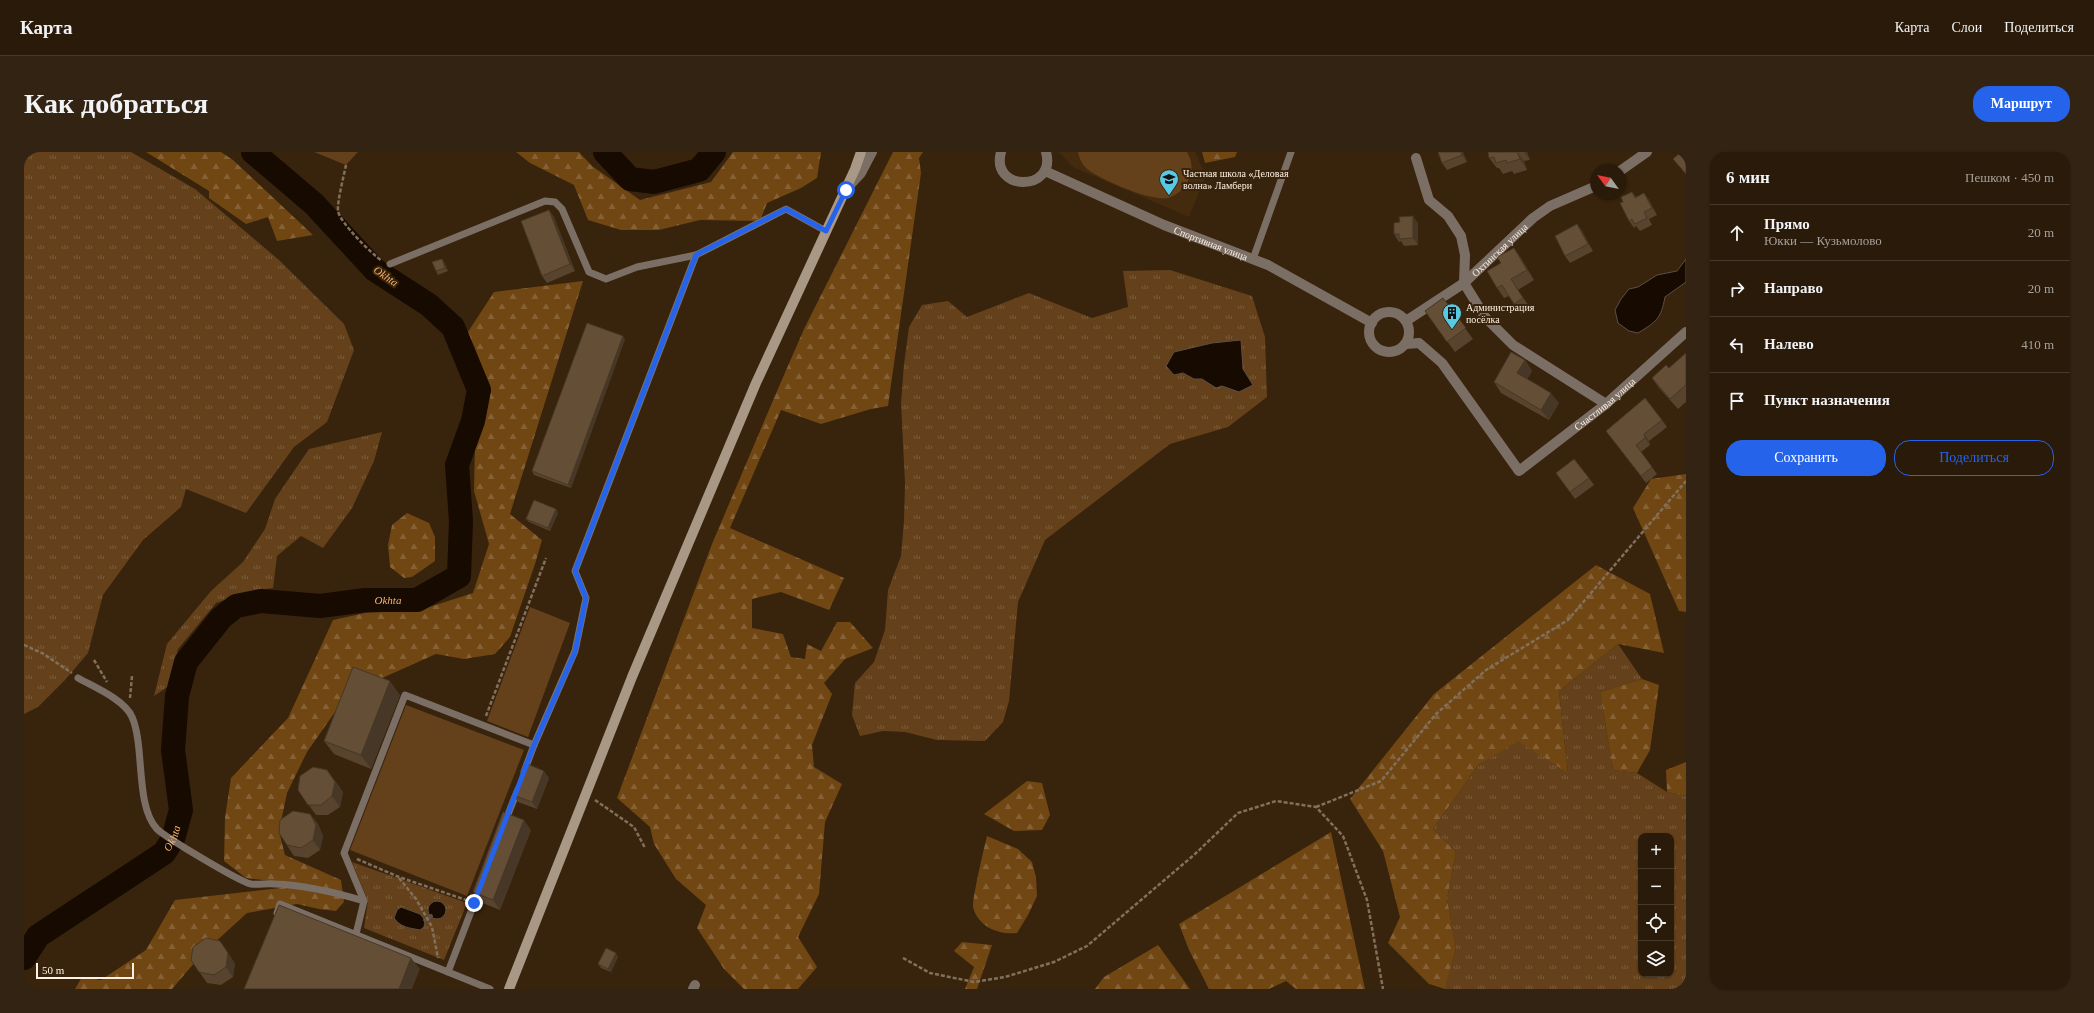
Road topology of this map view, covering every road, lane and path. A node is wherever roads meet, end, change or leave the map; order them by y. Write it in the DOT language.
graph roads {
  1 [pos="860,152"];
  2 [pos="872,152"];
  3 [pos="1001,152"];
  4 [pos="1046,152"];
  5 [pos="1291,152"];
  6 [pos="1647,152"];
  7 [pos="1416,158"];
  8 [pos="346,165"];
  9 [pos="1626,167"];
  10 [pos="1045,171"];
  11 [pos="1590,189"];
  12 [pos="846,190"];
  13 [pos="826,231"];
  14 [pos="696,255"];
  15 [pos="1253,259"];
  16 [pos="390,264"];
  17 [pos="1464,283"];
  18 [pos="1406,321"];
  19 [pos="1372,323"];
  20 [pos="1686,332"];
  21 [pos="1406,344"];
  22 [pos="1606,404"];
  23 [pos="1686,481"];
  24 [pos="546,558"];
  25 [pos="24,645"];
  26 [pos="132,676"];
  27 [pos="78,678"];
  28 [pos="132,716"];
  29 [pos="482,726"];
  30 [pos="534,745"];
  31 [pos="586,794"];
  32 [pos="1316,807"];
  33 [pos="501,831"];
  34 [pos="644,848"];
  35 [pos="344,853"];
  36 [pos="399,877"];
  37 [pos="482,882"];
  38 [pos="364,901"];
  39 [pos="474,903"];
  40 [pos="274,921"];
  41 [pos="356,934"];
  42 [pos="903,958"];
  43 [pos="440,969"];
  44 [pos="448,972"];
  45 [pos="490,989"];
  46 [pos="509,989"];
  47 [pos="1383,989"];
  1 -- 12 [label="main road"];
  2 -- 12 [label="street"];
  3 -- 10 [label="street"];
  4 -- 10 [label="street"];
  5 -- 15 [label="lane"];
  6 -- 9 [label="street"];
  7 -- 17 [label="street"];
  8 -- 16 [label="path"];
  10 -- 15 [label="street, Спортивная улица"];
  11 -- 17 [label="street, Охтинская улица"];
  12 -- 13 [label="main road"];
  13 -- 14 [label="lane"];
  13 -- 31 [label="main road"];
  14 -- 16 [label="lane"];
  14 -- 30 [label="lane"];
  15 -- 19 [label="street, Спортивная улица"];
  17 -- 18 [label="street, Охтинская улица"];
  17 -- 22 [label="street"];
  18 -- 19 [label="street"];
  18 -- 21 [label="street"];
  19 -- 21 [label="street"];
  20 -- 22 [label="street, Счастливая улица"];
  21 -- 22 [label="street, Счастливая улица"];
  23 -- 32 [label="path"];
  24 -- 29 [label="path"];
  25 -- 27 [label="path"];
  26 -- 28 [label="path"];
  27 -- 28 [label="lane"];
  28 -- 38 [label="lane"];
  29 -- 30 [label="lane"];
  29 -- 35 [label="lane"];
  30 -- 33 [label="lane"];
  31 -- 34 [label="path"];
  31 -- 46 [label="main road"];
  32 -- 42 [label="path"];
  32 -- 47 [label="path"];
  35 -- 36 [label="path"];
  35 -- 38 [label="lane"];
  36 -- 39 [label="path"];
  36 -- 43 [label="path"];
  37 -- 39 [label="lane"];
  38 -- 41 [label="lane"];
  39 -- 44 [label="lane"];
  40 -- 41 [label="lane"];
  41 -- 43 [label="lane"];
  43 -- 44 [label="lane"];
  44 -- 45 [label="lane"];
}
